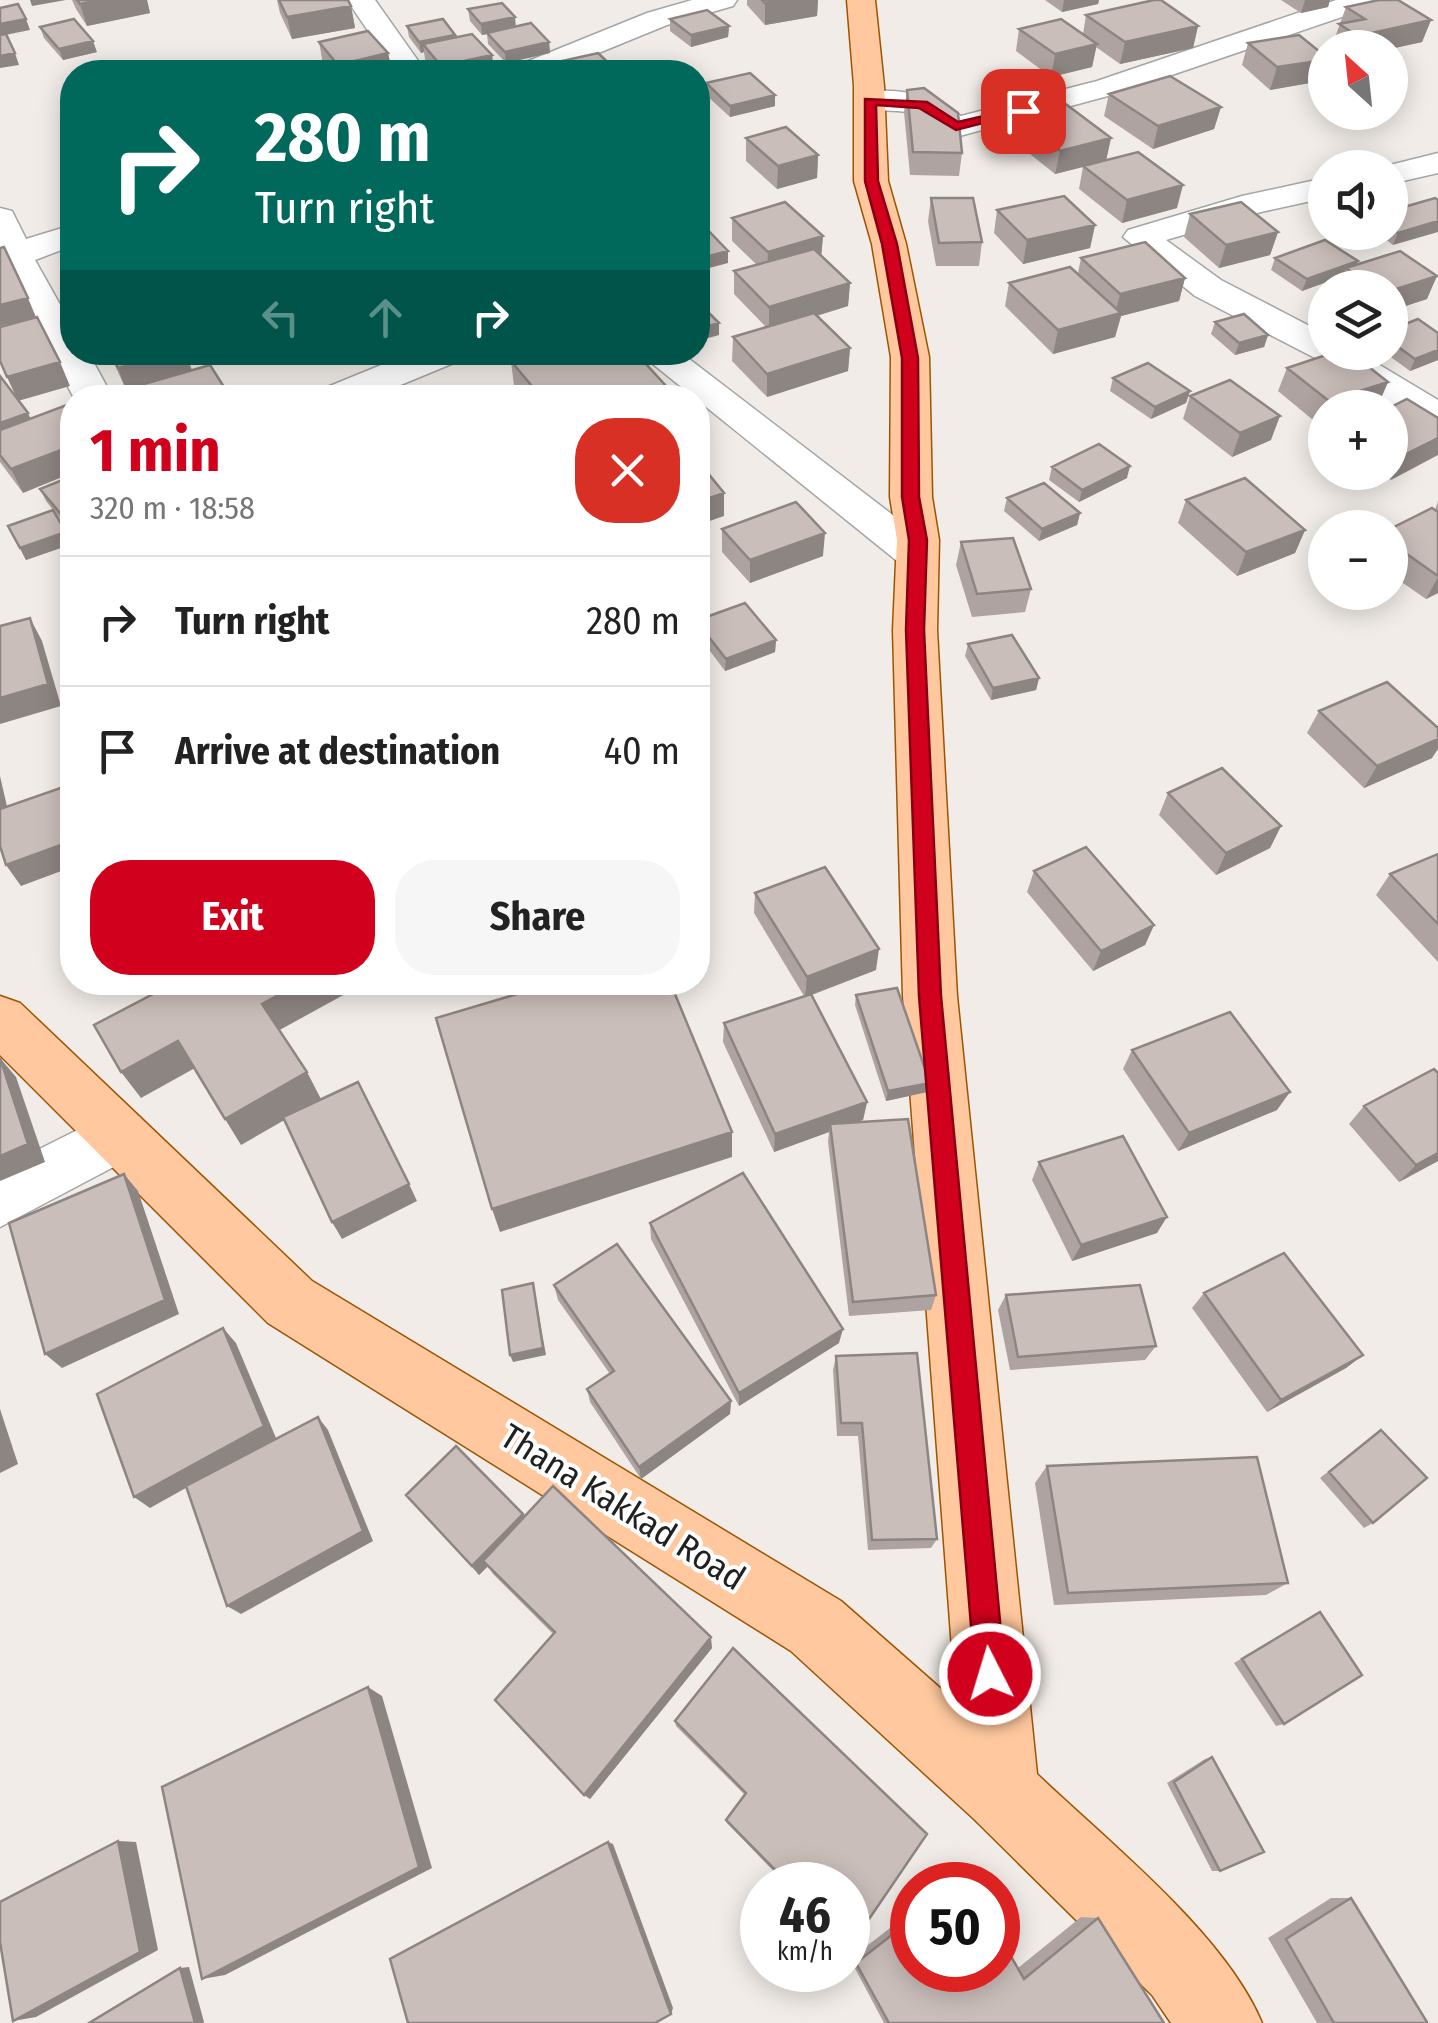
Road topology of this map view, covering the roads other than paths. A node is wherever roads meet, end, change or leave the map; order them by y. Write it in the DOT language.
graph roads {
  1 [pos="361,0"];
  2 [pos="724,0"];
  3 [pos="861,0"];
  4 [pos="1364,0"];
  5 [pos="402,60"];
  6 [pos="556,60"];
  7 [pos="870,101"];
  8 [pos="1434,168"];
  9 [pos="1408,172"];
  10 [pos="1308,192"];
  11 [pos="0,218"];
  12 [pos="60,239"];
  13 [pos="8,258"];
  14 [pos="1308,340"];
  15 [pos="60,343"];
  16 [pos="416,365"];
  17 [pos="673,365"];
  18 [pos="1360,370"];
  19 [pos="366,385"];
  20 [pos="699,385"];
  21 [pos="710,394"];
  22 [pos="1438,416"];
  23 [pos="918,554"];
  24 [pos="0,1019"];
  25 [pos="119,1135"];
  26 [pos="0,1200"];
  27 [pos="1001,1792"];
  28 [pos="1221,2023"];
  1 -- 5 [label="street"];
  2 -- 6 [label="street"];
  3 -- 7 [label="main road"];
  4 -- 7 [label="street"];
  7 -- 23 [label="main road"];
  8 -- 9 [label="street"];
  10 -- 14 [label="street"];
  11 -- 13 [label="street"];
  12 -- 13 [label="street"];
  13 -- 15 [label="street"];
  16 -- 19 [label="street"];
  17 -- 20 [label="street"];
  18 -- 22 [label="street"];
  21 -- 23 [label="street"];
  23 -- 27 [label="main road"];
  24 -- 25 [label="main road, Thana Kakkad Road"];
  25 -- 26 [label="street"];
  25 -- 27 [label="main road, Thana Kakkad Road"];
  27 -- 28 [label="main road, Thana Kakkad Road"];
}
